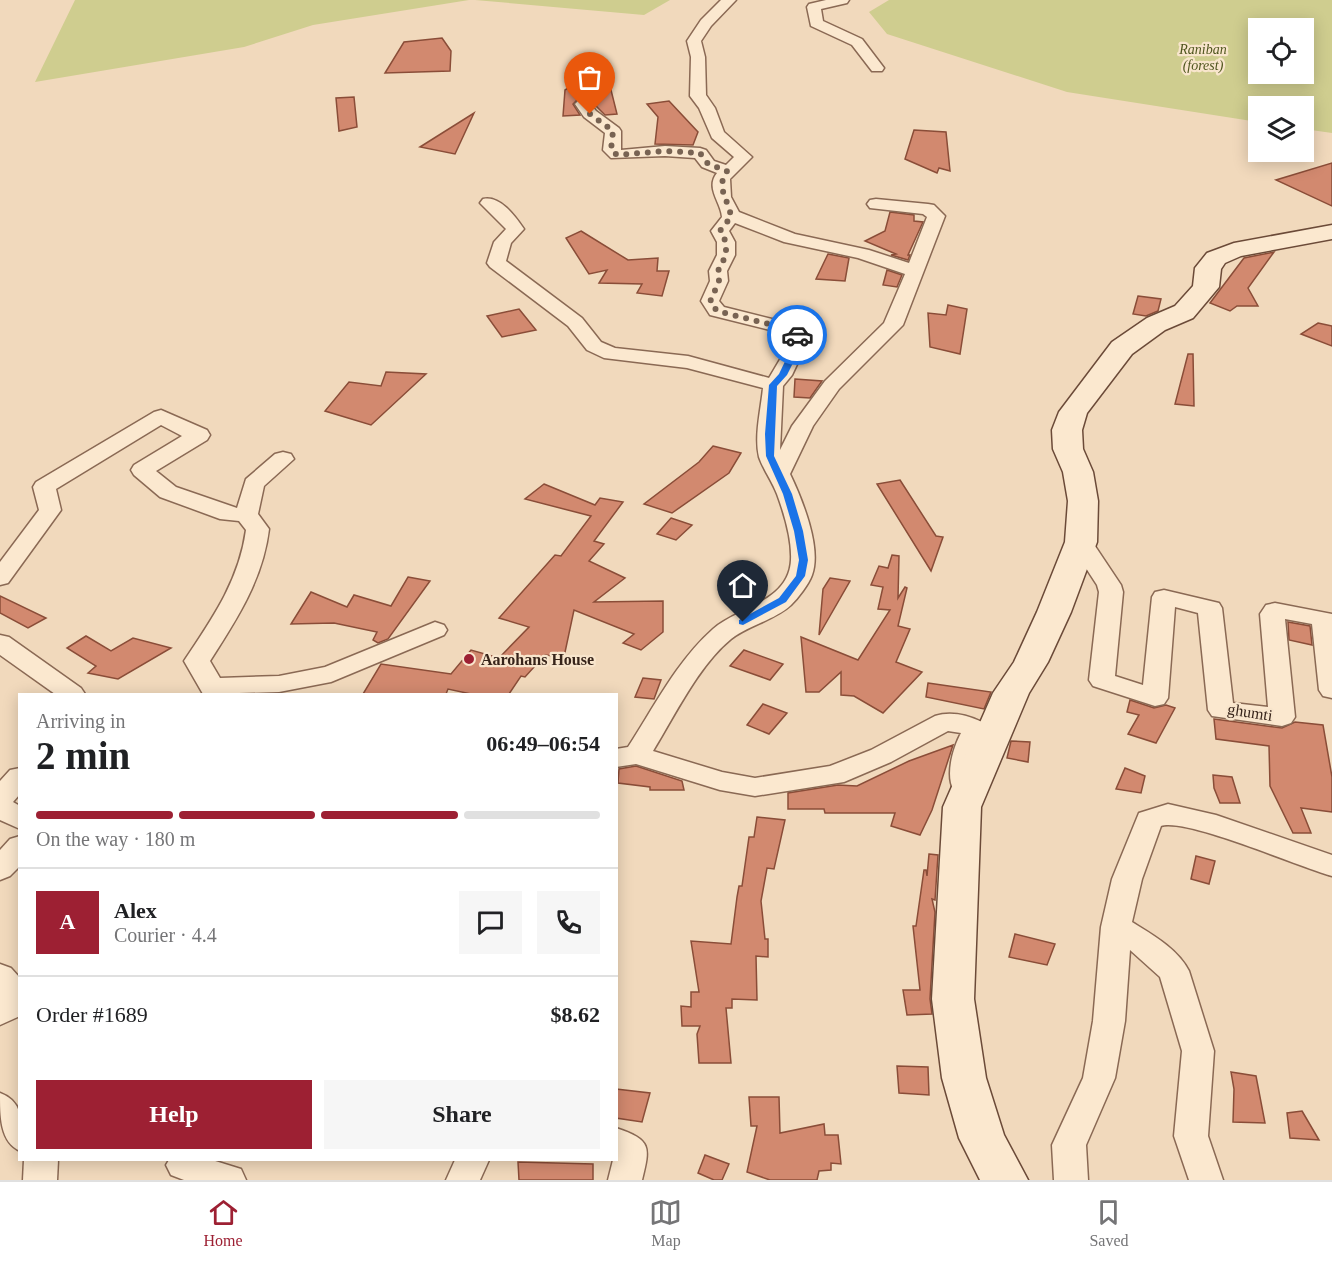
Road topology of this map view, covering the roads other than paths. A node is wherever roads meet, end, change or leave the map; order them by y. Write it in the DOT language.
graph roads {
  1 [pos="729,0"];
  2 [pos="842,0"];
  3 [pos="877,68"];
  4 [pos="583,104"];
  5 [pos="727,171"];
  6 [pos="489,203"];
  7 [pos="876,204"];
  8 [pos="731,215"];
  9 [pos="1332,232"];
  10 [pos="915,271"];
  11 [pos="773,385"];
  12 [pos="283,459"];
  13 [pos="779,474"];
  14 [pos="246,515"];
  15 [pos="1081,542"];
  16 [pos="0,578"];
  17 [pos="435,630"];
  18 [pos="0,643"];
  19 [pos="1332,690"];
  20 [pos="215,691"];
  21 [pos="71,693"];
  22 [pos="627,757"];
  23 [pos="18,779"];
  24 [pos="0,798"];
  25 [pos="0,807"];
  26 [pos="962,807"];
  27 [pos="18,818"];
  28 [pos="18,848"];
  29 [pos="1332,866"];
  30 [pos="0,869"];
  31 [pos="1116,927"];
  32 [pos="0,976"];
  33 [pos="18,998"];
  34 [pos="18,1000"];
  35 [pos="0,1013"];
  36 [pos="0,1107"];
  37 [pos="18,1134"];
  38 [pos="618,1143"];
  39 [pos="41,1161"];
  40 [pos="186,1161"];
  41 [pos="472,1161"];
  42 [pos="40,1180"];
  43 [pos="229,1180"];
  44 [pos="464,1180"];
  45 [pos="625,1180"];
  46 [pos="1004,1180"];
  47 [pos="1071,1180"];
  48 [pos="1206,1180"];
  1 -- 5 [label="street"];
  2 -- 3 [label="street"];
  4 -- 5 [label="street"];
  5 -- 8 [label="street"];
  6 -- 11 [label="street"];
  7 -- 10 [label="street"];
  8 -- 10 [label="street"];
  8 -- 11 [label="street"];
  9 -- 15 [label="street"];
  10 -- 13 [label="street"];
  11 -- 13 [label="street"];
  12 -- 14 [label="street"];
  13 -- 22 [label="street"];
  14 -- 16 [label="street"];
  14 -- 20 [label="street"];
  15 -- 19 [label="street, ghumti"];
  15 -- 26 [label="street"];
  17 -- 20 [label="street"];
  18 -- 21 [label="street"];
  22 -- 26 [label="street"];
  23 -- 24 [label="street"];
  25 -- 27 [label="street"];
  26 -- 46 [label="street"];
  28 -- 30 [label="street"];
  29 -- 31 [label="street"];
  31 -- 47 [label="street"];
  31 -- 48 [label="street"];
  32 -- 33 [label="street"];
  34 -- 35 [label="street"];
  36 -- 37 [label="street"];
  38 -- 45 [label="street"];
  39 -- 42 [label="street"];
  40 -- 43 [label="street"];
  41 -- 44 [label="street"];
}
